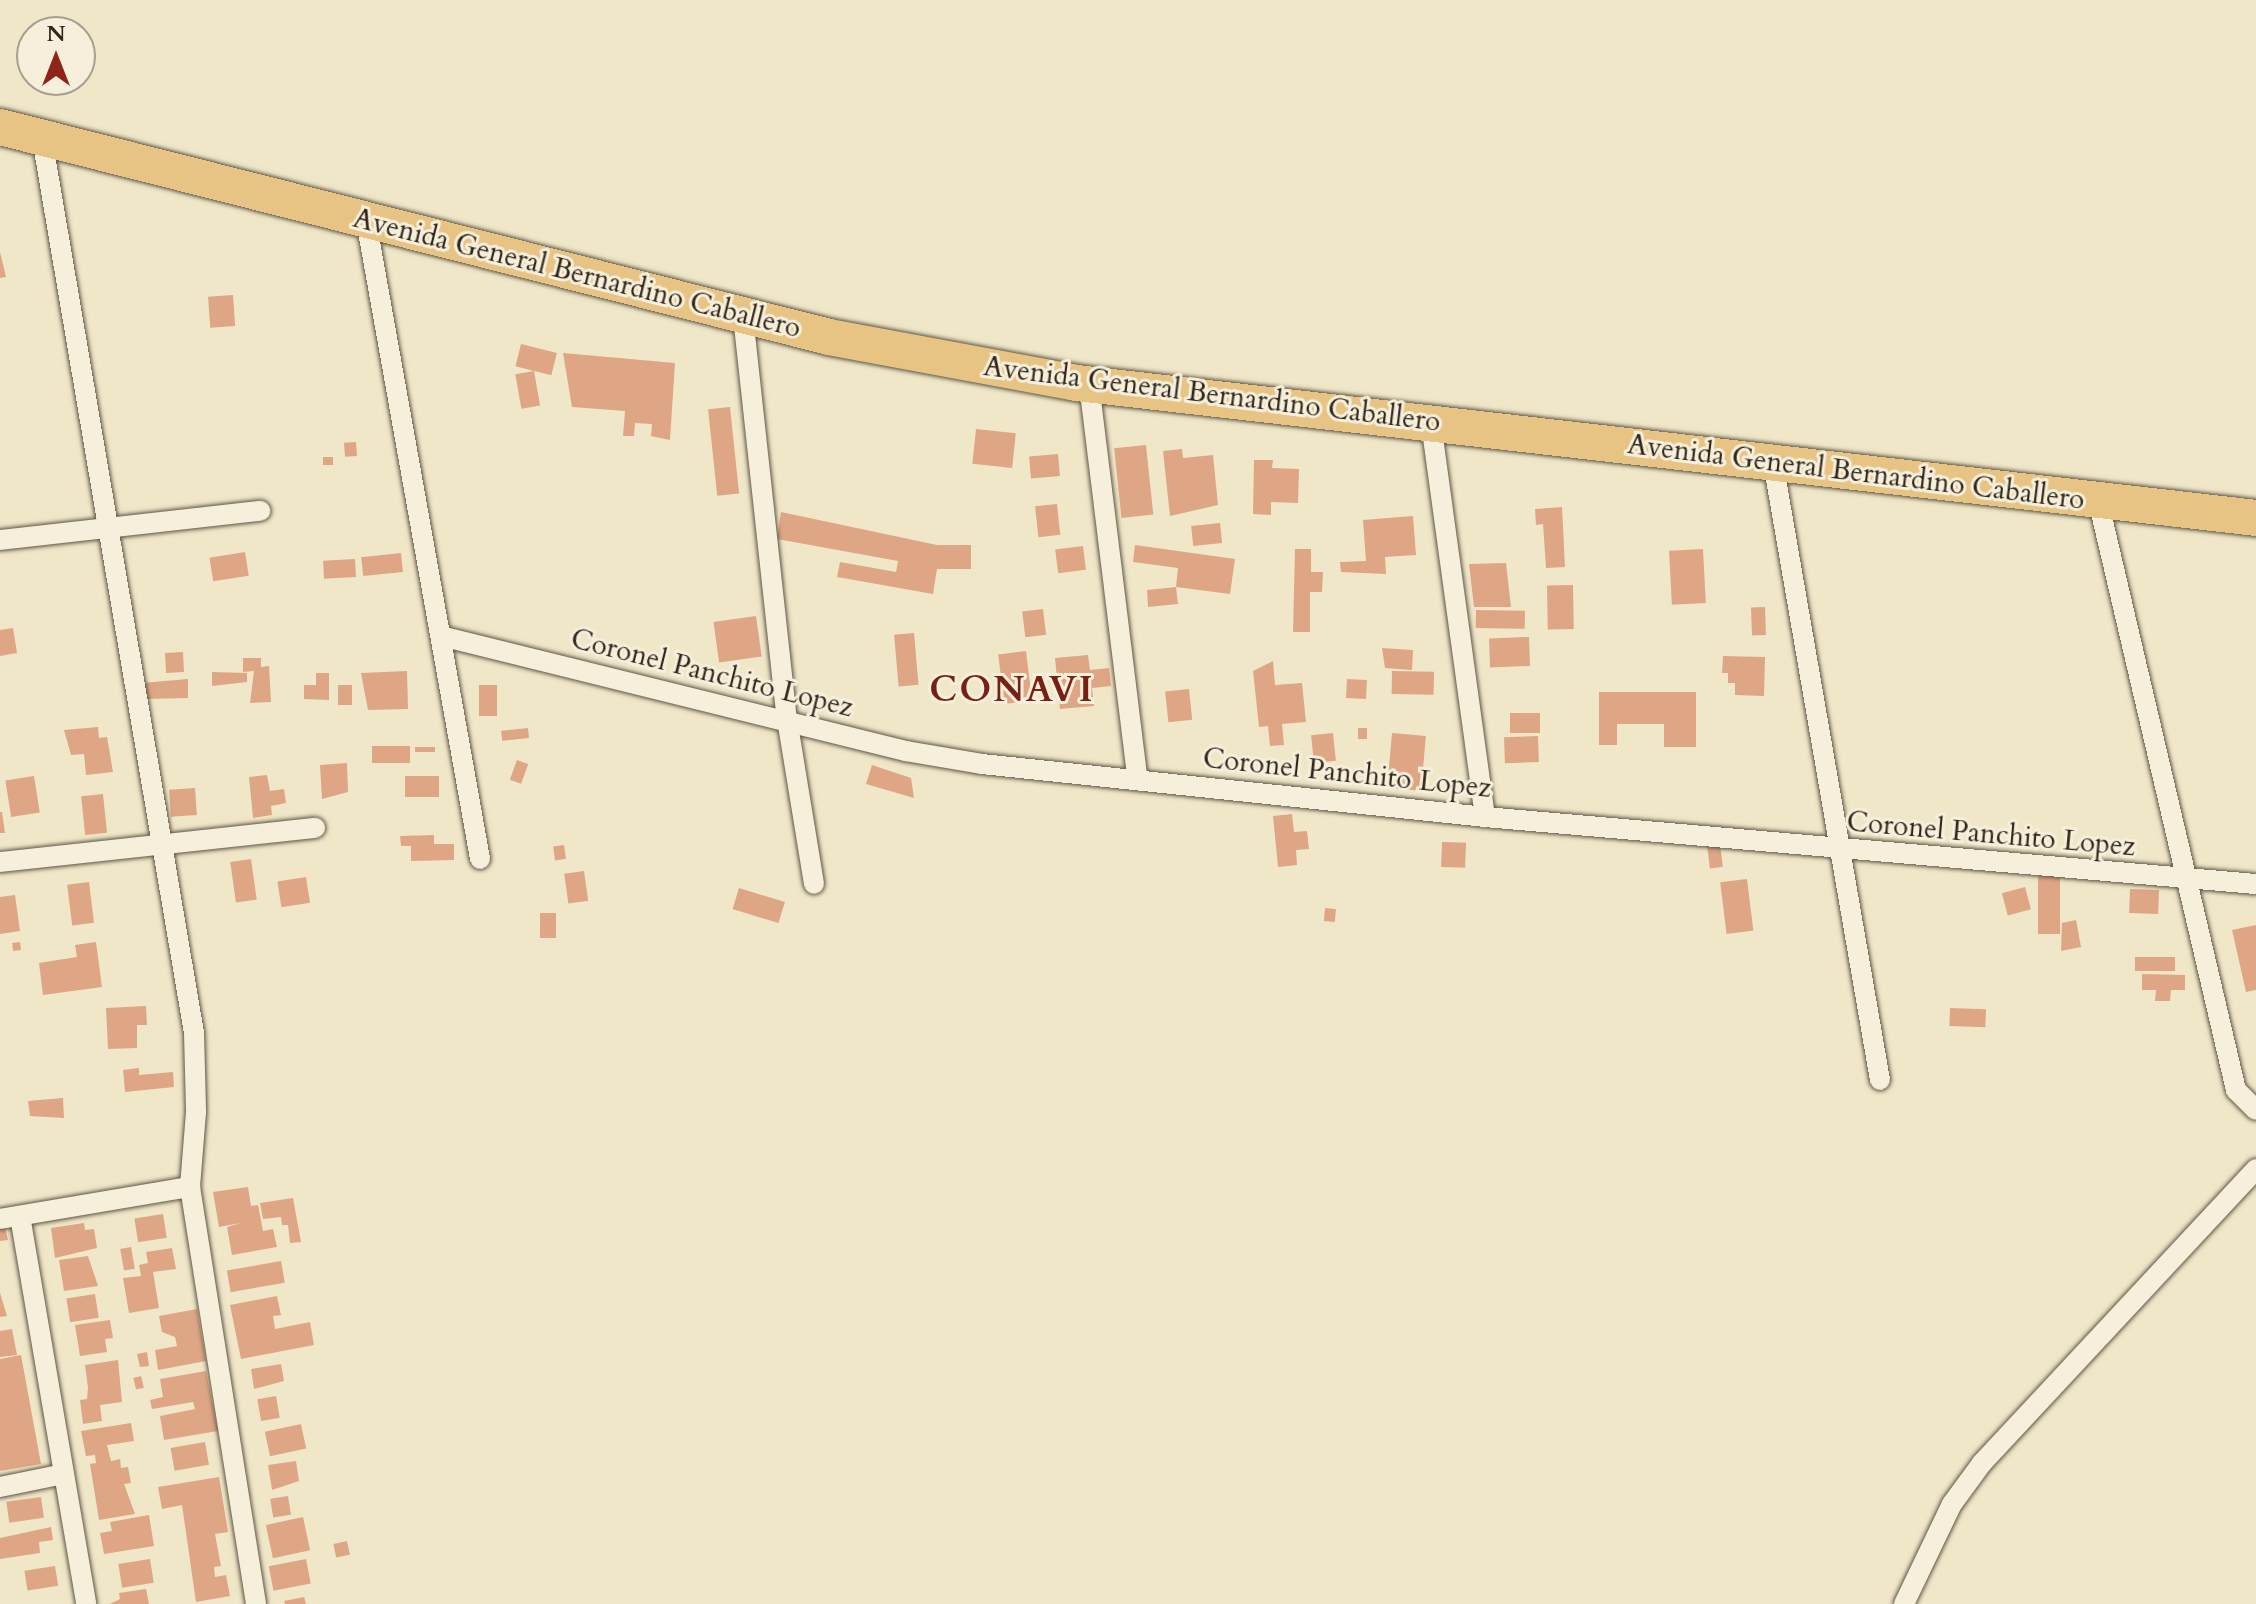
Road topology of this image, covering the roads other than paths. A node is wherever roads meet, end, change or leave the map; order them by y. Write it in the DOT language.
graph roads {
  1 [pos="0,127"];
  2 [pos="42,138"];
  3 [pos="366,220"];
  4 [pos="743,316"];
  5 [pos="1089,384"];
  6 [pos="1431,423"];
  7 [pos="1773,462"];
  8 [pos="2098,500"];
  9 [pos="260,511"];
  10 [pos="2256,518"];
  11 [pos="109,531"];
  12 [pos="0,540"];
  13 [pos="445,637"];
  14 [pos="787,719"];
  15 [pos="1137,777"];
  16 [pos="1485,817"];
  17 [pos="315,828"];
  18 [pos="162,846"];
  19 [pos="1840,848"];
  20 [pos="480,859"];
  21 [pos="0,862"];
  22 [pos="2187,881"];
  23 [pos="814,884"];
  24 [pos="2256,884"];
  25 [pos="1880,1080"];
  26 [pos="2256,1110"];
  27 [pos="2256,1169"];
  28 [pos="190,1187"];
  29 [pos="10,1217"];
  30 [pos="64,1474"];
  31 [pos="0,1487"];
  32 [pos="86,1604"];
  33 [pos="256,1604"];
  34 [pos="1904,1604"];
  1 -- 2 [label="highway, Avenida General Bernardino Caballero"];
  2 -- 3 [label="highway, Avenida General Bernardino Caballero"];
  2 -- 11 [label="street"];
  3 -- 4 [label="highway, Avenida General Bernardino Caballero"];
  3 -- 13 [label="street"];
  4 -- 5 [label="highway, Avenida General Bernardino Caballero"];
  4 -- 14 [label="street"];
  5 -- 6 [label="highway, Avenida General Bernardino Caballero"];
  5 -- 15 [label="street"];
  6 -- 7 [label="highway, Avenida General Bernardino Caballero"];
  6 -- 16 [label="street"];
  7 -- 8 [label="highway, Avenida General Bernardino Caballero"];
  7 -- 19 [label="street"];
  8 -- 10 [label="highway, Avenida General Bernardino Caballero"];
  8 -- 22 [label="street"];
  9 -- 11 [label="street"];
  11 -- 12 [label="street"];
  11 -- 18 [label="street"];
  13 -- 14 [label="street, Coronel Panchito Lopez"];
  13 -- 20 [label="street"];
  14 -- 15 [label="street, Coronel Panchito Lopez"];
  14 -- 23 [label="street"];
  15 -- 16 [label="street, Coronel Panchito Lopez"];
  16 -- 19 [label="street, Coronel Panchito Lopez"];
  17 -- 18 [label="street"];
  18 -- 21 [label="street"];
  18 -- 28 [label="street"];
  19 -- 22 [label="street, Coronel Panchito Lopez"];
  19 -- 25 [label="street"];
  22 -- 24 [label="street, Coronel Panchito Lopez"];
  22 -- 26 [label="street"];
  27 -- 34 [label="street"];
  28 -- 29 [label="street"];
  28 -- 33 [label="street"];
  29 -- 30 [label="street"];
  30 -- 31 [label="street"];
  30 -- 32 [label="street"];
}
